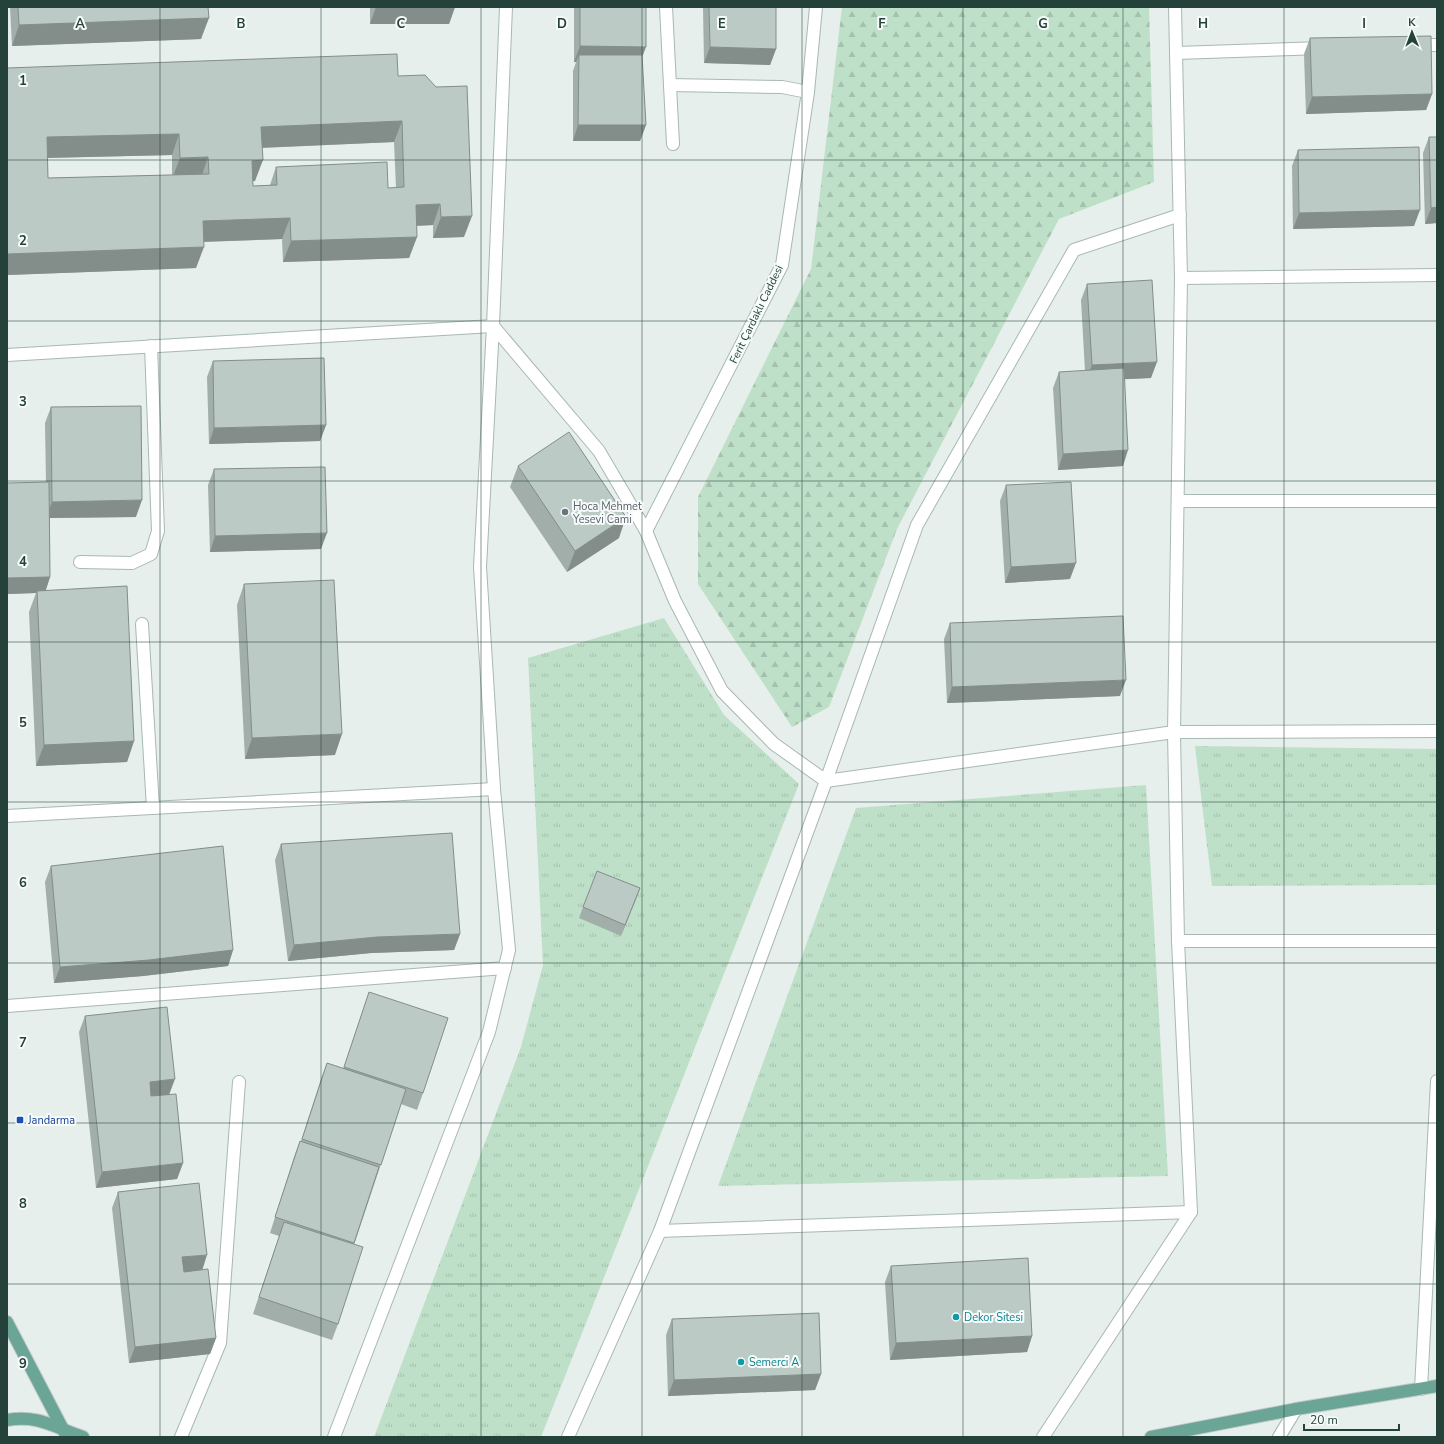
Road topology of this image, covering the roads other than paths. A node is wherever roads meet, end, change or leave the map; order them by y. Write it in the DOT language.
graph roads {
  1 [pos="506,7"];
  2 [pos="666,7"];
  3 [pos="816,7"];
  4 [pos="1175,7"];
  5 [pos="1437,45"];
  6 [pos="1405,46"];
  7 [pos="1334,48"];
  8 [pos="1176,53"];
  9 [pos="670,86"];
  10 [pos="808,92"];
  11 [pos="673,144"];
  12 [pos="1180,215"];
  13 [pos="1437,275"];
  14 [pos="1181,278"];
  15 [pos="493,326"];
  16 [pos="150,346"];
  17 [pos="7,355"];
  18 [pos="1178,501"];
  19 [pos="1437,501"];
  20 [pos="646,531"];
  21 [pos="80,562"];
  22 [pos="142,624"];
  23 [pos="1437,731"];
  24 [pos="1174,732"];
  25 [pos="826,781"];
  26 [pos="494,789"];
  27 [pos="153,808"];
  28 [pos="7,816"];
  29 [pos="1178,941"];
  30 [pos="1437,941"];
  31 [pos="504,968"];
  32 [pos="7,1006"];
  33 [pos="1437,1081"];
  34 [pos="239,1082"];
  35 [pos="1191,1212"];
  36 [pos="660,1231"];
  37 [pos="7,1322"];
  38 [pos="1437,1386"];
  39 [pos="1421,1389"];
  40 [pos="1296,1409"];
  41 [pos="7,1420"];
  42 [pos="64,1433"];
  43 [pos="83,1437"];
  44 [pos="181,1437"];
  45 [pos="334,1437"];
  46 [pos="568,1437"];
  47 [pos="1043,1437"];
  48 [pos="1151,1437"];
  49 [pos="1279,1437"];
  1 -- 15 [label="street"];
  2 -- 9 [label="street"];
  3 -- 10 [label="street, Ferit Çardaklı Caddesi"];
  4 -- 8 [label="street"];
  5 -- 6 [label="street"];
  7 -- 8 [label="street"];
  8 -- 12 [label="street"];
  9 -- 10 [label="street"];
  9 -- 11 [label="street"];
  10 -- 20 [label="street, Ferit Çardaklı Caddesi"];
  12 -- 14 [label="street"];
  12 -- 25 [label="street"];
  13 -- 14 [label="street"];
  14 -- 18 [label="street"];
  15 -- 16 [label="street"];
  15 -- 20 [label="street"];
  15 -- 26 [label="street"];
  16 -- 17 [label="street"];
  16 -- 21 [label="street"];
  18 -- 19 [label="street"];
  18 -- 24 [label="street"];
  20 -- 25 [label="street"];
  22 -- 27 [label="street"];
  23 -- 24 [label="street"];
  24 -- 25 [label="street"];
  24 -- 29 [label="street"];
  25 -- 36 [label="street"];
  26 -- 27 [label="street"];
  26 -- 31 [label="street"];
  27 -- 28 [label="street"];
  29 -- 30 [label="street"];
  29 -- 35 [label="street"];
  31 -- 32 [label="street"];
  31 -- 45 [label="street"];
  33 -- 39 [label="street"];
  34 -- 44 [label="street"];
  35 -- 36 [label="street"];
  35 -- 47 [label="street"];
  36 -- 46 [label="street"];
  37 -- 42 [label="main road"];
  38 -- 39 [label="main road"];
  39 -- 40 [label="main road"];
  40 -- 48 [label="main road"];
  40 -- 49 [label="street"];
  41 -- 42 [label="main road"];
  42 -- 43 [label="main road"];
}
